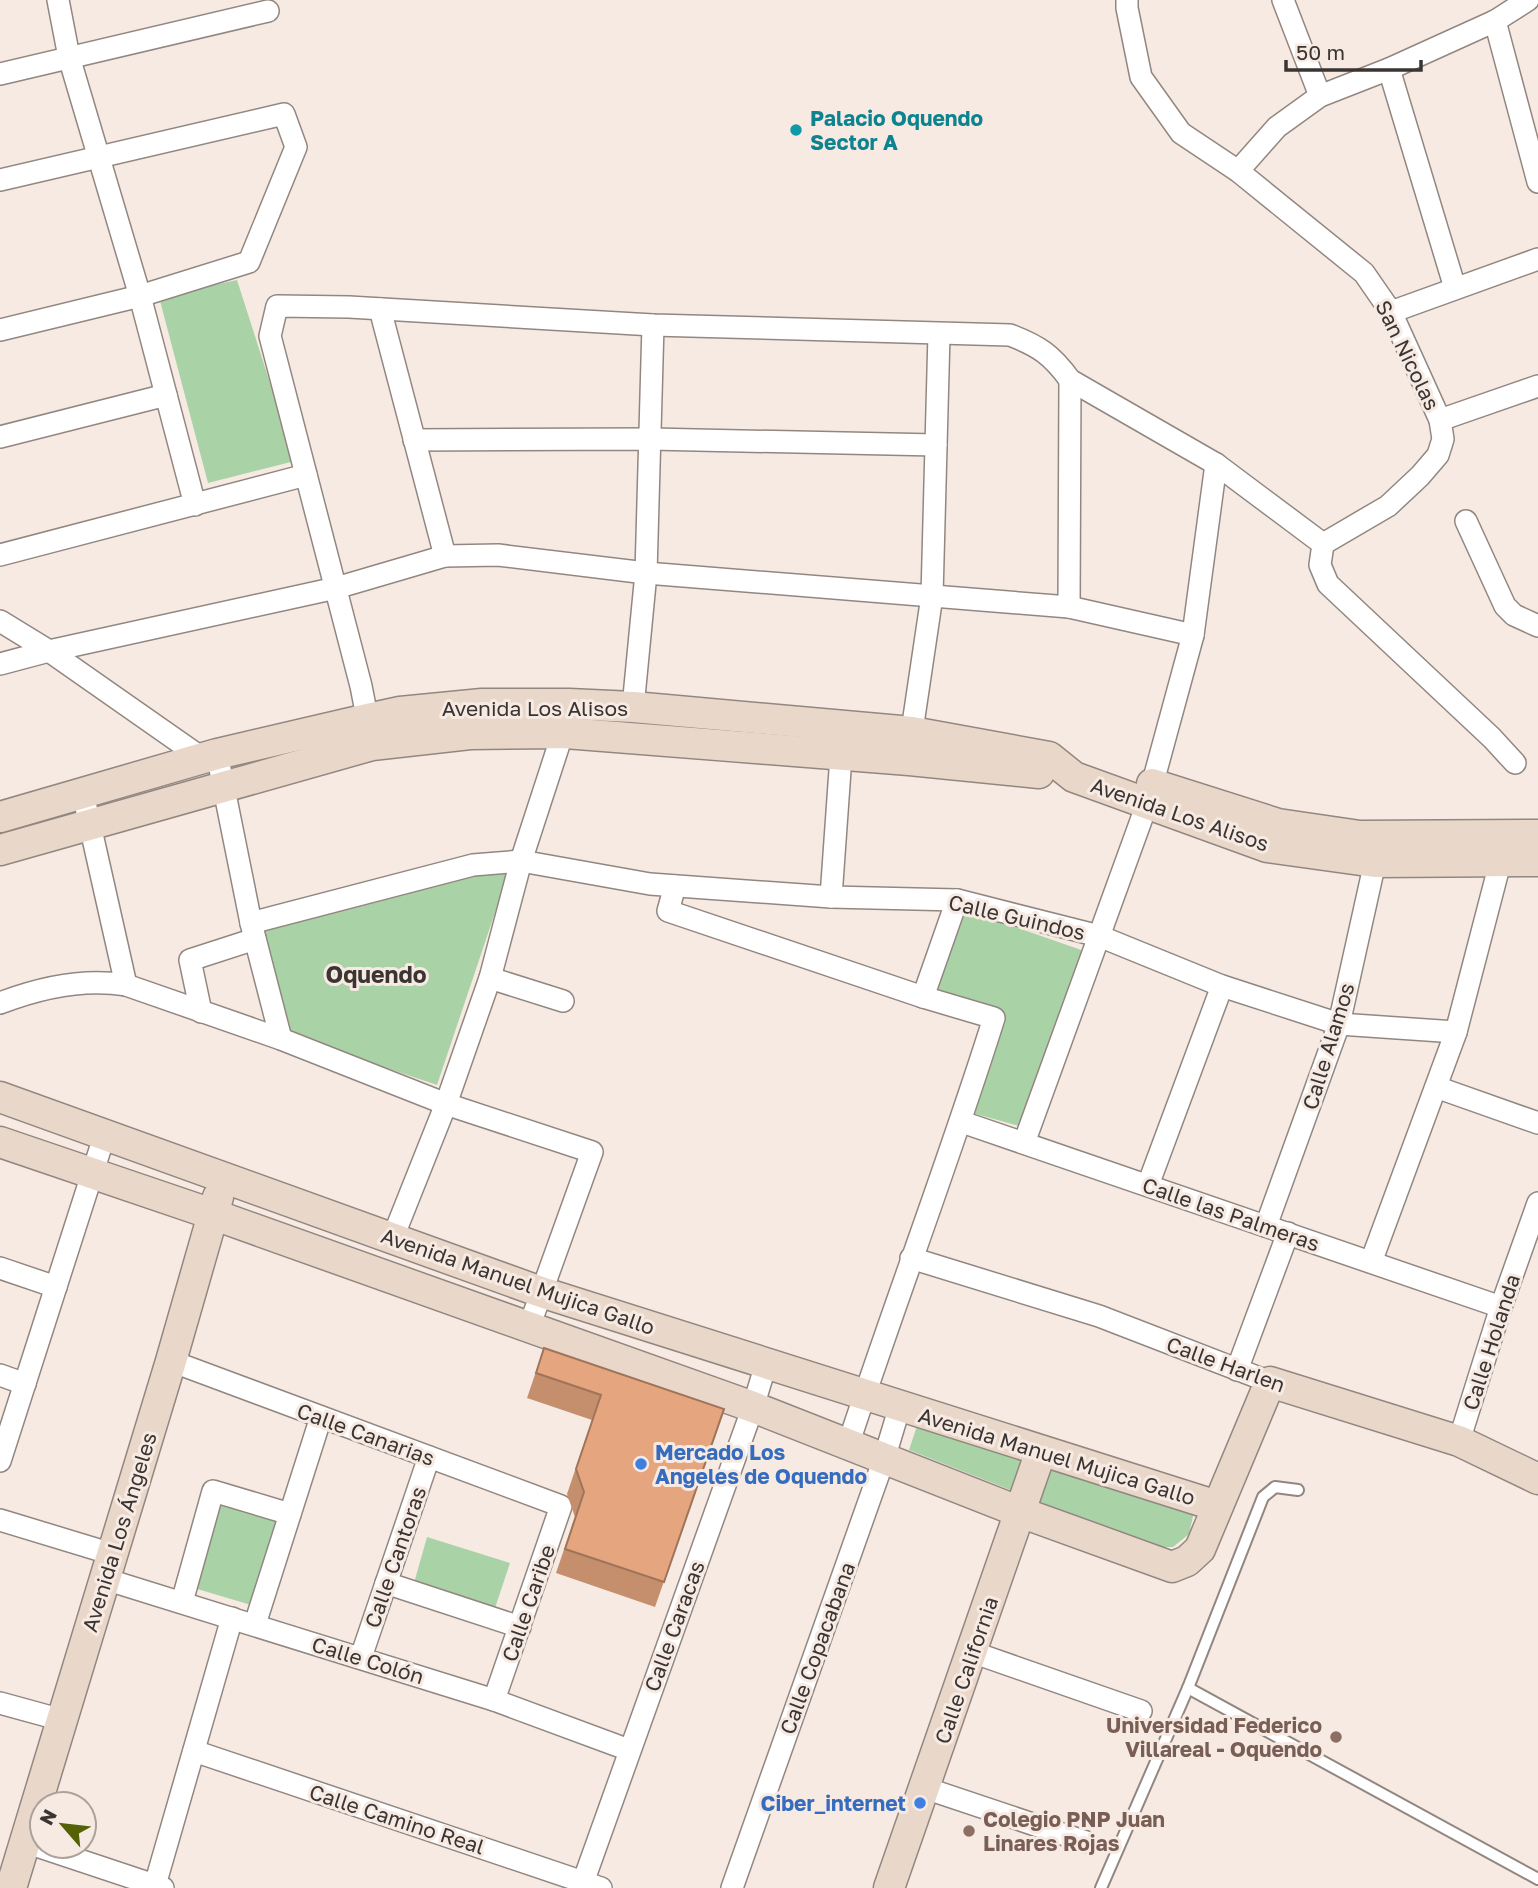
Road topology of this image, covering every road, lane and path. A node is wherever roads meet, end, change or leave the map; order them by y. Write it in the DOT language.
graph roads {
  1 [pos="58,0"];
  2 [pos="1127,0"];
  3 [pos="1283,0"];
  4 [pos="1528,0"];
  5 [pos="268,11"];
  6 [pos="1503,11"];
  7 [pos="69,57"];
  8 [pos="1389,69"];
  9 [pos="0,74"];
  10 [pos="1320,96"];
  11 [pos="99,159"];
  12 [pos="1238,171"];
  13 [pos="0,180"];
  14 [pos="1538,182"];
  15 [pos="1538,259"];
  16 [pos="1455,288"];
  17 [pos="140,296"];
  18 [pos="380,309"];
  19 [pos="1391,313"];
  20 [pos="653,325"];
  21 [pos="0,330"];
  22 [pos="939,334"];
  23 [pos="1070,380"];
  24 [pos="1538,386"];
  25 [pos="166,395"];
  26 [pos="1440,420"];
  27 [pos="0,437"];
  28 [pos="651,439"];
  29 [pos="414,440"];
  30 [pos="936,445"];
  31 [pos="1216,464"];
  32 [pos="306,475"];
  33 [pos="195,505"];
  34 [pos="1466,521"];
  35 [pos="1323,544"];
  36 [pos="0,555"];
  37 [pos="445,556"];
  38 [pos="646,573"];
  39 [pos="336,588"];
  40 [pos="932,596"];
  41 [pos="1069,607"];
  42 [pos="0,621"];
  43 [pos="1538,626"];
  44 [pos="1193,635"];
  45 [pos="49,651"];
  46 [pos="0,664"];
  47 [pos="633,707"];
  48 [pos="567,718"];
  49 [pos="370,732"];
  50 [pos="842,741"];
  51 [pos="910,746"];
  52 [pos="210,756"];
  53 [pos="1515,763"];
  54 [pos="224,785"];
  55 [pos="82,794"];
  56 [pos="1149,794"];
  57 [pos="0,817"];
  58 [pos="90,824"];
  59 [pos="1538,835"];
  60 [pos="0,850"];
  61 [pos="521,861"];
  62 [pos="1538,861"];
  63 [pos="1375,862"];
  64 [pos="1500,863"];
  65 [pos="675,886"];
  66 [pos="831,897"];
  67 [pos="957,900"];
  68 [pos="253,931"];
  69 [pos="1099,936"];
  70 [pos="490,978"];
  71 [pos="126,985"];
  72 [pos="1222,986"];
  73 [pos="923,997"];
  74 [pos="563,1001"];
  75 [pos="0,1003"];
  76 [pos="201,1012"];
  77 [pos="1339,1024"];
  78 [pos="1457,1032"];
  79 [pos="281,1039"];
  80 [pos="1436,1087"];
  81 [pos="0,1097"];
  82 [pos="446,1104"];
  83 [pos="962,1122"];
  84 [pos="1538,1123"];
  85 [pos="105,1134"];
  86 [pos="0,1142"];
  87 [pos="1024,1143"];
  88 [pos="93,1174"];
  89 [pos="224,1176"];
  90 [pos="1148,1185"];
  91 [pos="1538,1203"];
  92 [pos="212,1214"];
  93 [pos="1266,1226"];
  94 [pos="1288,1233"];
  95 [pos="393,1237"];
  96 [pos="911,1258"];
  97 [pos="1371,1262"];
  98 [pos="0,1268"];
  99 [pos="56,1287"];
  100 [pos="541,1292"];
  101 [pos="1501,1307"];
  102 [pos="528,1327"];
  103 [pos="171,1361"];
  104 [pos="766,1364"];
  105 [pos="1237,1370"];
  106 [pos="0,1375"];
  107 [pos="1270,1382"];
  108 [pos="25,1384"];
  109 [pos="864,1395"];
  110 [pos="900,1406"];
  111 [pos="753,1407"];
  112 [pos="321,1417"];
  113 [pos="1459,1441"];
  114 [pos="848,1445"];
  115 [pos="1041,1451"];
  116 [pos="429,1457"];
  117 [pos="884,1459"];
  118 [pos="0,1461"];
  119 [pos="1538,1479"];
  120 [pos="1298,1490"];
  121 [pos="561,1506"];
  122 [pos="1217,1506"];
  123 [pos="1020,1512"];
  124 [pos="290,1514"];
  125 [pos="0,1520"];
  126 [pos="109,1566"];
  127 [pos="386,1583"];
  128 [pos="182,1602"];
  129 [pos="232,1618"];
  130 [pos="254,1625"];
  131 [pos="520,1627"];
  132 [pos="972,1652"];
  133 [pos="361,1657"];
  134 [pos="1188,1688"];
  135 [pos="494,1700"];
  136 [pos="0,1703"];
  137 [pos="1141,1711"];
  138 [pos="62,1720"];
  139 [pos="629,1750"];
  140 [pos="194,1751"];
  141 [pos="925,1788"];
  142 [pos="25,1842"];
  143 [pos="1086,1842"];
  144 [pos="1538,1879"];
  145 [pos="589,1886"];
  146 [pos="159,1887"];
  147 [pos="11,1888"];
  148 [pos="732,1888"];
  149 [pos="889,1888"];
  150 [pos="1101,1888"];
  1 -- 7 [label="street"];
  2 -- 12 [label="street, San Nicolas"];
  3 -- 10 [label="street"];
  4 -- 6 [label="street"];
  5 -- 7 [label="street"];
  6 -- 8 [label="street"];
  6 -- 14 [label="street"];
  7 -- 9 [label="street"];
  7 -- 11 [label="street"];
  8 -- 10 [label="street"];
  8 -- 16 [label="street"];
  10 -- 12 [label="street"];
  11 -- 13 [label="street"];
  11 -- 17 [label="street"];
  11 -- 17 [label="street"];
  12 -- 19 [label="street, San Nicolas"];
  15 -- 16 [label="street"];
  16 -- 19 [label="street"];
  17 -- 21 [label="street"];
  17 -- 25 [label="street"];
  18 -- 20 [label="street"];
  18 -- 29 [label="street"];
  18 -- 32 [label="street"];
  19 -- 26 [label="street, San Nicolas"];
  20 -- 22 [label="street"];
  20 -- 28 [label="street"];
  22 -- 23 [label="street"];
  22 -- 30 [label="street"];
  23 -- 31 [label="street"];
  23 -- 41 [label="street"];
  24 -- 26 [label="street"];
  25 -- 27 [label="street"];
  25 -- 33 [label="street"];
  26 -- 35 [label="street, San Nicolas"];
  28 -- 29 [label="street"];
  28 -- 30 [label="street"];
  28 -- 38 [label="street"];
  29 -- 37 [label="street"];
  30 -- 40 [label="street"];
  31 -- 35 [label="street"];
  31 -- 44 [label="street"];
  32 -- 33 [label="street"];
  32 -- 39 [label="street"];
  33 -- 36 [label="street"];
  34 -- 43 [label="street"];
  35 -- 53 [label="street"];
  37 -- 38 [label="street"];
  37 -- 39 [label="street"];
  38 -- 40 [label="street"];
  38 -- 47 [label="street"];
  39 -- 45 [label="street"];
  39 -- 49 [label="street"];
  40 -- 41 [label="street"];
  40 -- 51 [label="street"];
  41 -- 44 [label="street"];
  42 -- 45 [label="street"];
  44 -- 56 [label="street"];
  45 -- 46 [label="street"];
  45 -- 52 [label="street"];
  47 -- 48 [label="street, Avenida Los Alisos"];
  47 -- 50 [label="street, Avenida Los Alisos"];
  48 -- 49 [label="street, Avenida Los Alisos"];
  48 -- 50 [label="street, Avenida Los Alisos"];
  48 -- 61 [label="street"];
  49 -- 52 [label="street, Avenida Los Alisos"];
  49 -- 54 [label="street, Avenida Los Alisos"];
  50 -- 51 [label="street, Avenida Los Alisos"];
  50 -- 66 [label="street"];
  51 -- 56 [label="street, Avenida Los Alisos"];
  52 -- 54 [label="street"];
  52 -- 55 [label="street, Avenida Los Alisos"];
  54 -- 58 [label="street, Avenida Los Alisos"];
  54 -- 68 [label="street"];
  55 -- 57 [label="street, Avenida Los Alisos"];
  55 -- 58 [label="street"];
  56 -- 59 [label="street, Avenida Los Alisos"];
  56 -- 63 [label="street, Avenida Los Alisos"];
  56 -- 69 [label="street"];
  58 -- 60 [label="street, Avenida Los Alisos"];
  58 -- 71 [label="street"];
  61 -- 65 [label="street, Calle Guindos"];
  61 -- 68 [label="street, Calle Guindos"];
  61 -- 70 [label="street"];
  62 -- 64 [label="street, Avenida Los Alisos"];
  63 -- 64 [label="street, Avenida Los Alisos"];
  63 -- 77 [label="street, Calle Alamos"];
  64 -- 78 [label="street"];
  65 -- 66 [label="street, Calle Guindos"];
  65 -- 73 [label="street"];
  66 -- 67 [label="street, Calle Guindos"];
  67 -- 69 [label="street, Calle Guindos"];
  67 -- 73 [label="street"];
  68 -- 76 [label="street, Calle Guindos"];
  68 -- 79 [label="street"];
  69 -- 72 [label="street, Calle Guindos"];
  69 -- 87 [label="street"];
  70 -- 74 [label="street"];
  70 -- 82 [label="street"];
  71 -- 75 [label="street"];
  71 -- 76 [label="street"];
  72 -- 77 [label="street, Calle Guindos"];
  72 -- 90 [label="street"];
  73 -- 83 [label="street"];
  76 -- 79 [label="street"];
  77 -- 78 [label="street, Calle Guindos"];
  77 -- 93 [label="street, Calle Alamos"];
  78 -- 80 [label="street"];
  79 -- 82 [label="street"];
  80 -- 84 [label="street"];
  80 -- 97 [label="street"];
  81 -- 85 [label="street, Avenida Manuel Mujica Gallo"];
  82 -- 95 [label="street"];
  82 -- 100 [label="street"];
  83 -- 87 [label="street, Calle las Palmeras"];
  83 -- 96 [label="street"];
  85 -- 88 [label="street"];
  85 -- 89 [label="street, Avenida Manuel Mujica Gallo"];
  86 -- 88 [label="street, Avenida Manuel Mujica Gallo"];
  87 -- 90 [label="street, Calle las Palmeras"];
  88 -- 92 [label="street, Avenida Manuel Mujica Gallo"];
  88 -- 99 [label="street"];
  89 -- 92 [label="street, Avenida Los Ángeles"];
  89 -- 95 [label="street, Avenida Manuel Mujica Gallo"];
  90 -- 93 [label="street, Calle las Palmeras"];
  91 -- 101 [label="street, Calle Holanda"];
  92 -- 102 [label="street, Avenida Manuel Mujica Gallo"];
  92 -- 103 [label="street, Avenida Los Ángeles"];
  93 -- 94 [label="street, Calle las Palmeras"];
  94 -- 97 [label="street, Calle las Palmeras"];
  94 -- 105 [label="street"];
  95 -- 100 [label="street, Avenida Manuel Mujica Gallo"];
  96 -- 105 [label="street, Calle Harlen"];
  96 -- 109 [label="street"];
  97 -- 101 [label="street, Calle las Palmeras"];
  98 -- 99 [label="street"];
  99 -- 108 [label="street"];
  100 -- 102 [label="street"];
  100 -- 104 [label="street, Avenida Manuel Mujica Gallo"];
  101 -- 113 [label="street, Calle Holanda"];
  102 -- 111 [label="street, Avenida Manuel Mujica Gallo"];
  103 -- 112 [label="street, Calle Canarias"];
  103 -- 126 [label="street, Avenida Los Ángeles"];
  104 -- 109 [label="street, Avenida Manuel Mujica Gallo"];
  104 -- 111 [label="street, Calle Caracas"];
  105 -- 107 [label="street, Calle Harlen"];
  106 -- 108 [label="street"];
  107 -- 113 [label="street, Calle Harlen"];
  107 -- 122 [label="street"];
  108 -- 118 [label="street"];
  109 -- 110 [label="street, Avenida Manuel Mujica Gallo"];
  109 -- 114 [label="street"];
  110 -- 115 [label="street, Avenida Manuel Mujica Gallo"];
  110 -- 117 [label="street, Calle Copacabana"];
  111 -- 114 [label="street, Avenida Manuel Mujica Gallo"];
  111 -- 139 [label="street, Calle Caracas"];
  112 -- 116 [label="street, Calle Canarias"];
  112 -- 124 [label="street"];
  113 -- 119 [label="street, Calle Harlen"];
  114 -- 117 [label="street, Avenida Manuel Mujica Gallo"];
  115 -- 122 [label="street, Avenida Manuel Mujica Gallo"];
  115 -- 123 [label="street, Calle California"];
  116 -- 121 [label="street, Calle Canarias"];
  116 -- 127 [label="street, Calle Cantoras"];
  117 -- 123 [label="street, Avenida Manuel Mujica Gallo"];
  117 -- 148 [label="street, Calle Copacabana"];
  120 -- 134 [label="lane"];
  121 -- 131 [label="street, Calle Caribe"];
  122 -- 123 [label="street, Avenida Manuel Mujica Gallo"];
  123 -- 132 [label="street, Calle California"];
  124 -- 128 [label="street"];
  124 -- 130 [label="street"];
  125 -- 126 [label="street, Calle Colón"];
  126 -- 128 [label="street, Calle Colón"];
  126 -- 138 [label="street, Avenida Los Ángeles"];
  127 -- 131 [label="street"];
  127 -- 133 [label="street, Calle Cantoras"];
  128 -- 129 [label="street, Calle Colón"];
  129 -- 130 [label="street, Calle Colón"];
  129 -- 140 [label="street"];
  130 -- 133 [label="street, Calle Colón"];
  131 -- 135 [label="street, Calle Caribe"];
  132 -- 137 [label="street"];
  132 -- 141 [label="street, Calle California"];
  133 -- 135 [label="street, Calle Colón"];
  134 -- 144 [label="lane"];
  134 -- 150 [label="lane"];
  135 -- 139 [label="street, Calle Colón"];
  136 -- 138 [label="street"];
  138 -- 142 [label="street, Avenida Los Ángeles"];
  139 -- 145 [label="street, Calle Caracas"];
  140 -- 145 [label="street, Calle Camino Real"];
  140 -- 146 [label="street"];
  141 -- 143 [label="street"];
  141 -- 149 [label="street, Calle California"];
  142 -- 146 [label="street"];
  142 -- 147 [label="street, Avenida Los Ángeles"];
}
